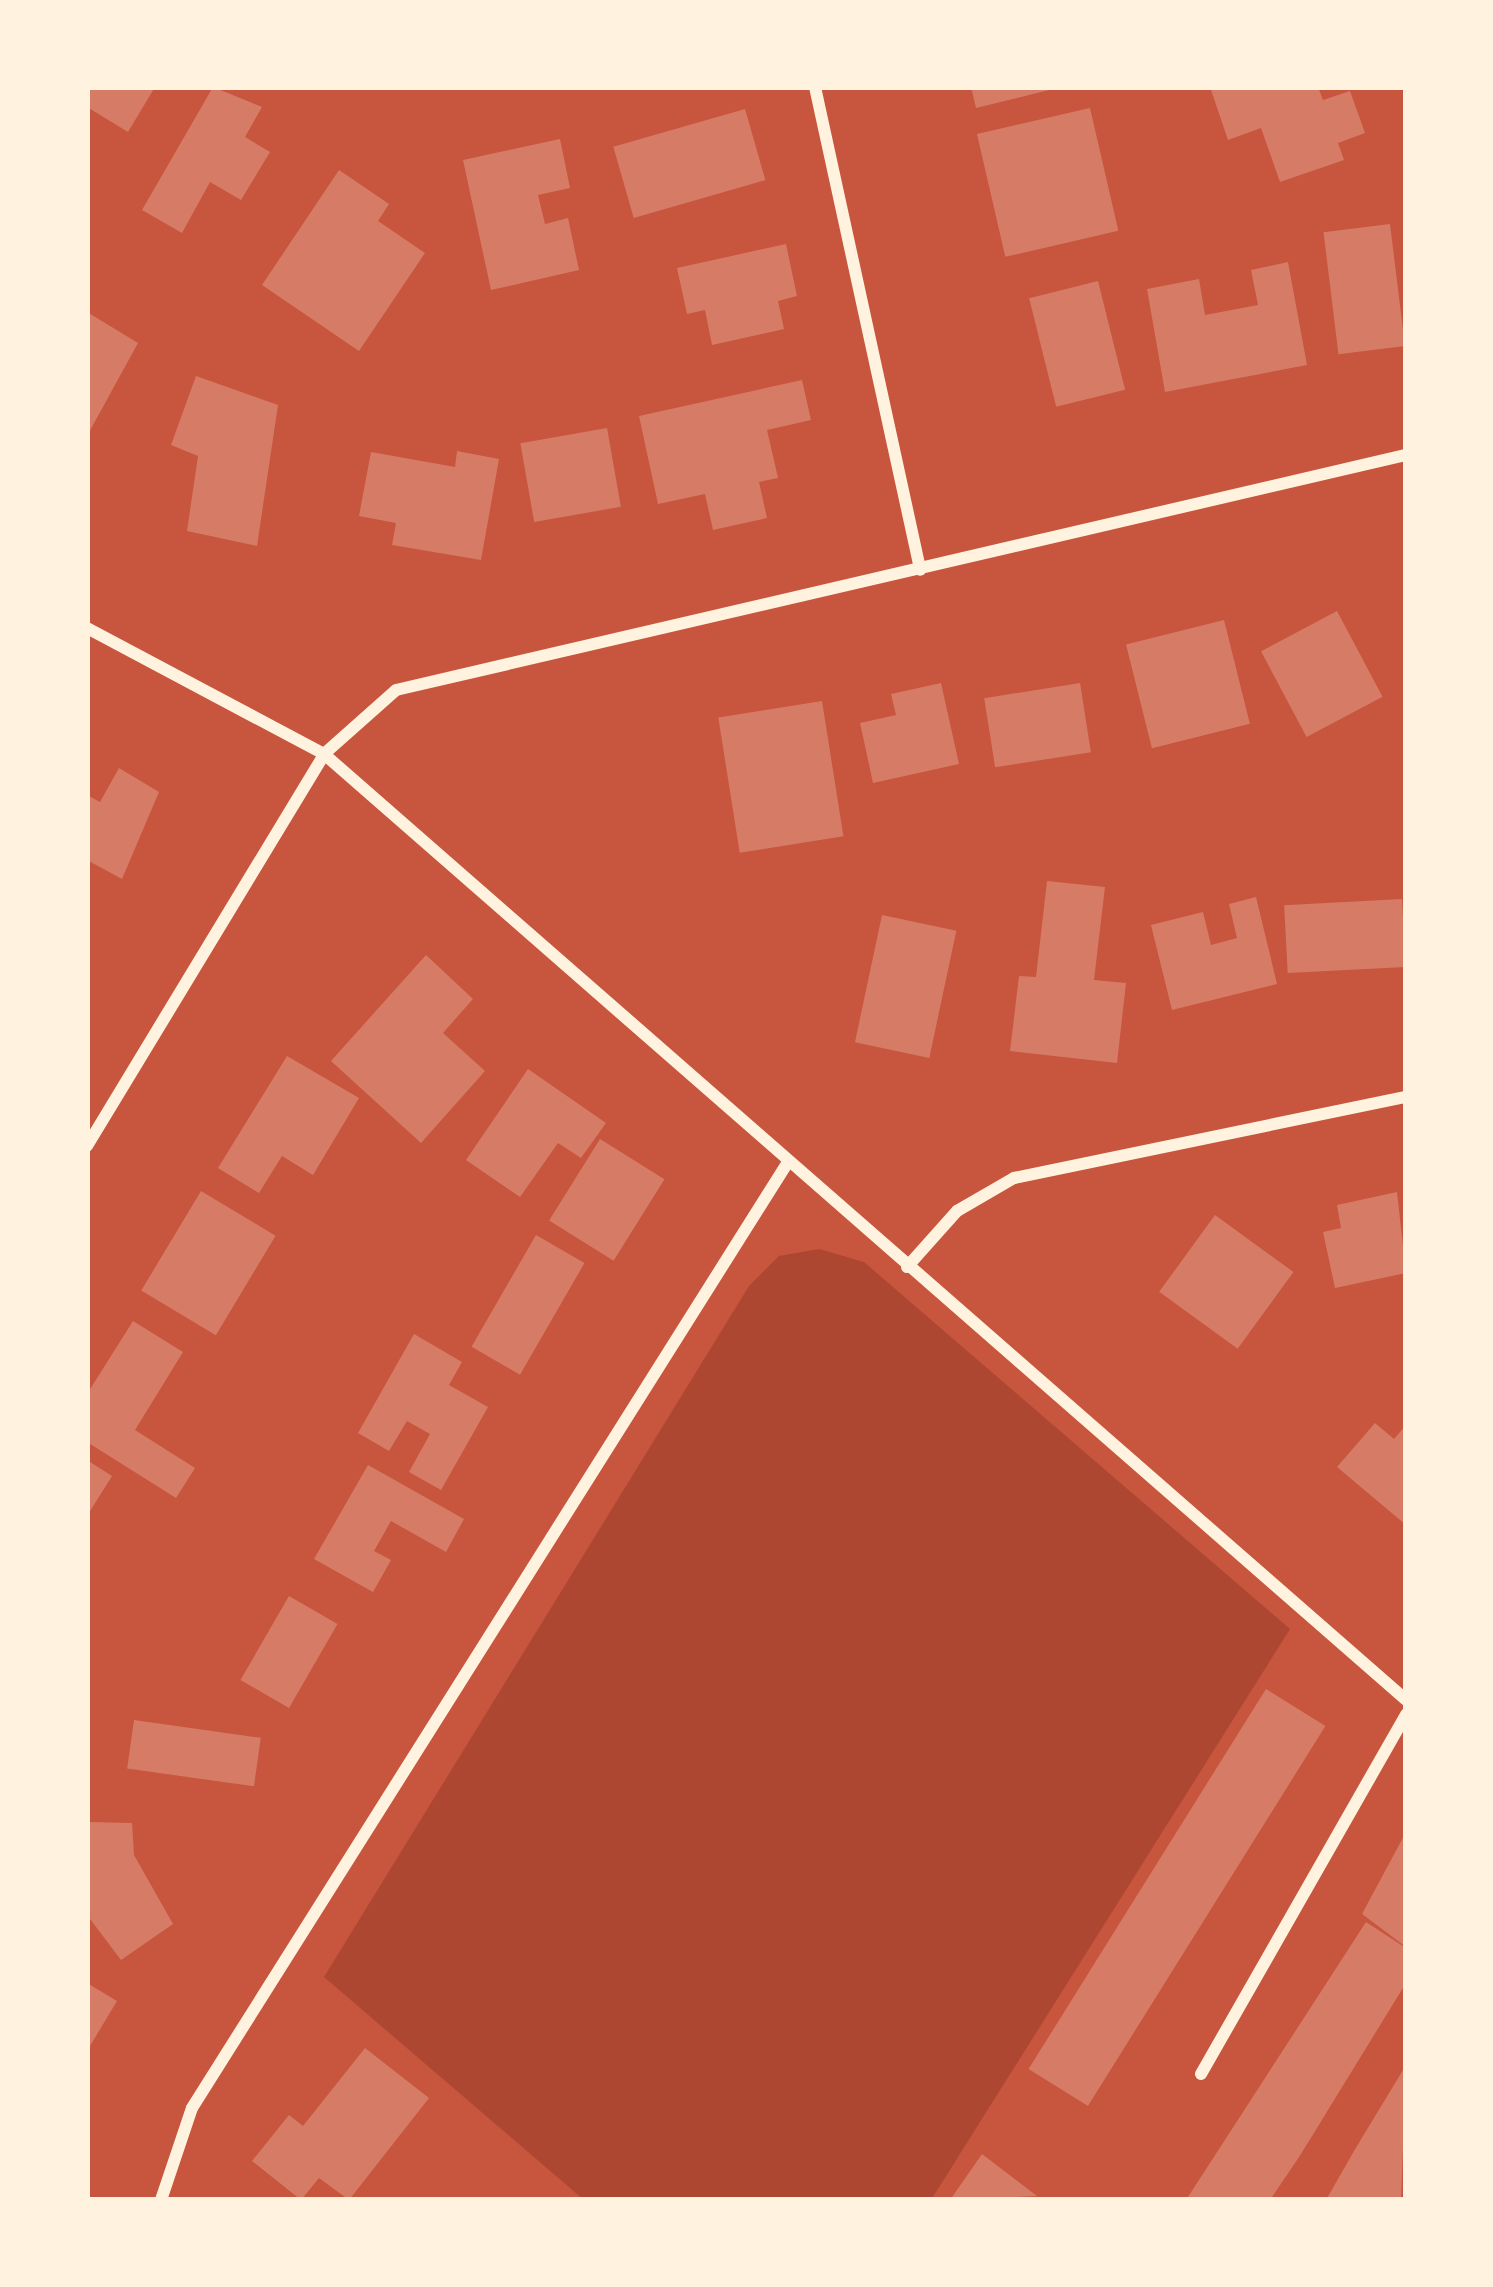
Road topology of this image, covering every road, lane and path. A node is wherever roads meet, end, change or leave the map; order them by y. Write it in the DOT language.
graph roads {
  1 [pos="815,87"];
  2 [pos="1406,455"];
  3 [pos="920,570"];
  4 [pos="87,628"];
  5 [pos="324,754"];
  6 [pos="1406,1096"];
  7 [pos="87,1146"];
  8 [pos="786,1165"];
  9 [pos="907,1268"];
  10 [pos="1406,1700"];
  11 [pos="1406,1714"];
  12 [pos="1201,2074"];
  13 [pos="160,2200"];
  1 -- 3 [label="street"];
  2 -- 3 [label="street"];
  3 -- 5 [label="street"];
  4 -- 5 [label="street"];
  5 -- 7 [label="street"];
  5 -- 8 [label="street"];
  6 -- 9 [label="street"];
  8 -- 9 [label="street"];
  8 -- 13 [label="street"];
  9 -- 10 [label="street"];
  11 -- 12 [label="street"];
}
